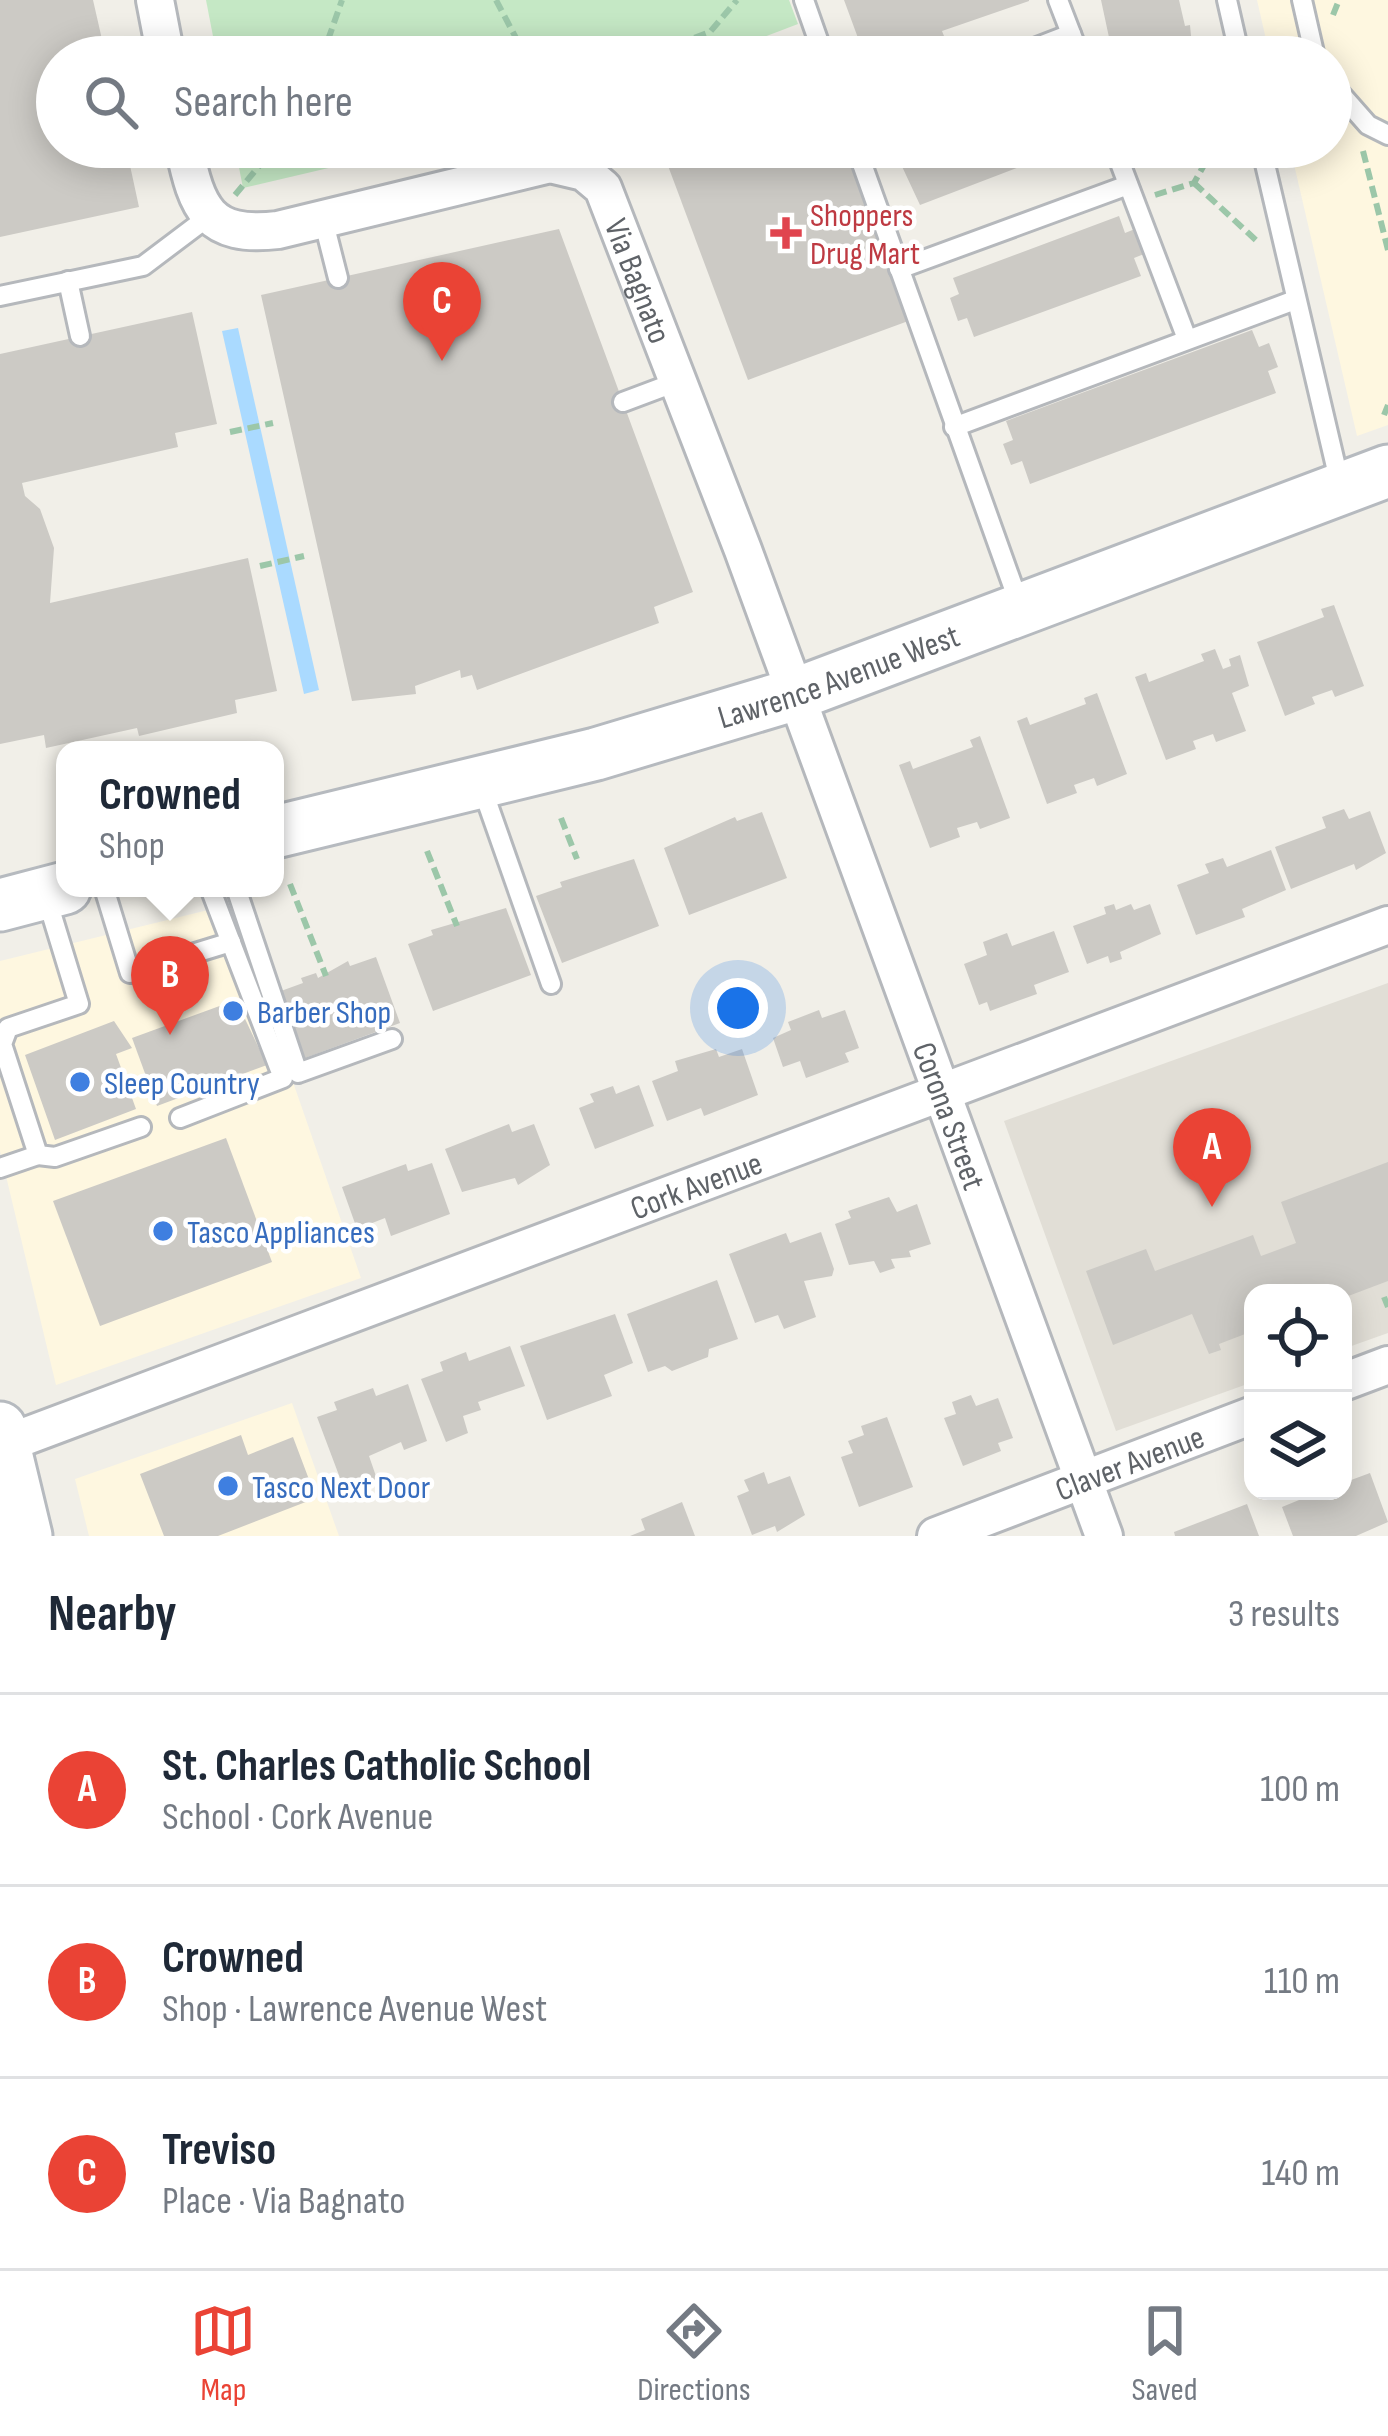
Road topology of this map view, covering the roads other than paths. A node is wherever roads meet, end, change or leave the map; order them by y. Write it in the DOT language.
graph roads {
  1 [pos="154,0"];
  2 [pos="804,0"];
  3 [pos="1058,0"];
  4 [pos="1227,0"];
  5 [pos="1303,0"];
  6 [pos="1071,34"];
  7 [pos="162,36"];
  8 [pos="817,36"];
  9 [pos="1066,36"];
  10 [pos="1235,36"];
  11 [pos="1311,36"];
  12 [pos="1352,106"];
  13 [pos="1388,135"];
  14 [pos="188,168"];
  15 [pos="533,168"];
  16 [pos="567,168"];
  17 [pos="863,168"];
  18 [pos="1122,168"];
  19 [pos="1266,168"];
  20 [pos="1131,193"];
  21 [pos="208,217"];
  22 [pos="323,219"];
  23 [pos="898,269"];
  24 [pos="338,278"];
  25 [pos="68,281"];
  26 [pos="0,296"];
  27 [pos="1295,300"];
  28 [pos="80,336"];
  29 [pos="1187,339"];
  30 [pos="679,381"];
  31 [pos="623,402"];
  32 [pos="954,428"];
  33 [pos="1365,480"];
  34 [pos="1022,609"];
  35 [pos="796,694"];
  36 [pos="481,784"];
  37 [pos="284,830"];
  38 [pos="35,886"];
  39 [pos="107,897"];
  40 [pos="214,897"];
  41 [pos="239,897"];
  42 [pos="1388,925"];
  43 [pos="231,942"];
  44 [pos="551,984"];
  45 [pos="392,1039"];
  46 [pos="942,1089"];
  47 [pos="180,1118"];
  48 [pos="141,1127"];
  49 [pos="38,1155"];
  50 [pos="0,1168"];
  51 [pos="1388,1365"];
  52 [pos="1352,1379"];
  53 [pos="1244,1418"];
  54 [pos="2,1436"];
  55 [pos="1082,1480"];
  56 [pos="26,1536"];
  57 [pos="936,1536"];
  58 [pos="1104,1536"];
  1 -- 7 [label="street"];
  2 -- 8 [label="lane"];
  3 -- 6 [label="lane"];
  4 -- 10 [label="lane"];
  5 -- 11 [label="lane"];
  6 -- 9 [label="lane"];
  12 -- 13 [label="lane"];
  14 -- 21 [label="street"];
  15 -- 22 [label="street, Via Bagnato"];
  16 -- 30 [label="street, Via Bagnato"];
  17 -- 23 [label="lane"];
  18 -- 20 [label="lane"];
  19 -- 27 [label="lane"];
  20 -- 23 [label="lane"];
  20 -- 29 [label="lane"];
  21 -- 22 [label="street, Via Bagnato"];
  21 -- 25 [label="lane"];
  22 -- 24 [label="lane"];
  23 -- 32 [label="lane"];
  25 -- 26 [label="lane"];
  25 -- 28 [label="lane"];
  27 -- 29 [label="lane"];
  27 -- 33 [label="lane"];
  29 -- 32 [label="lane"];
  30 -- 31 [label="lane"];
  30 -- 35 [label="street, Via Bagnato"];
  32 -- 34 [label="lane"];
  33 -- 34 [label="main road, Lawrence Avenue West"];
  34 -- 35 [label="main road, Lawrence Avenue West"];
  35 -- 36 [label="main road, Lawrence Avenue West"];
  35 -- 46 [label="street, Corona Street"];
  36 -- 37 [label="main road, Lawrence Avenue West"];
  36 -- 44 [label="lane"];
  38 -- 49 [label="lane"];
  39 -- 43 [label="lane"];
  40 -- 43 [label="lane"];
  41 -- 45 [label="lane"];
  42 -- 46 [label="street, Cork Avenue"];
  43 -- 47 [label="lane"];
  46 -- 54 [label="street, Cork Avenue"];
  46 -- 55 [label="street, Corona Street"];
  48 -- 49 [label="lane"];
  49 -- 50 [label="lane"];
  51 -- 52 [label="street"];
  53 -- 55 [label="street, Claver Avenue"];
  54 -- 56 [label="main road"];
  55 -- 57 [label="street, Claver Avenue"];
  55 -- 58 [label="street, Corona Street"];
}
